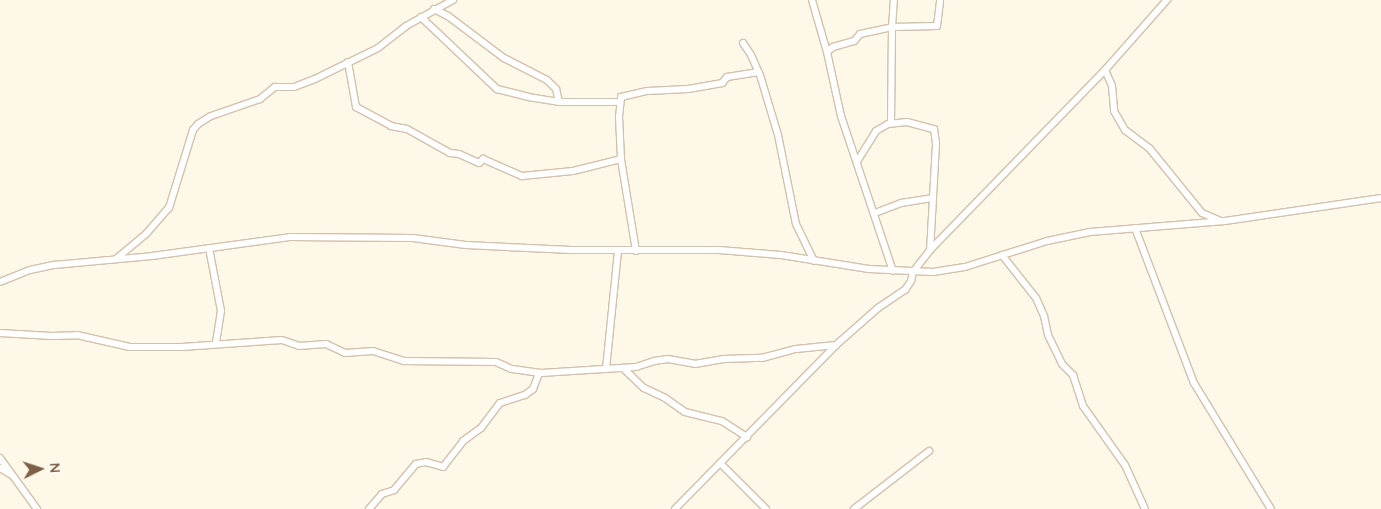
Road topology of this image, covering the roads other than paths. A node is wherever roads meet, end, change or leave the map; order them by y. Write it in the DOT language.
graph roads {
  1 [pos="453,0"];
  2 [pos="812,0"];
  3 [pos="894,0"];
  4 [pos="1167,0"];
  5 [pos="940,1"];
  6 [pos="434,9"];
  7 [pos="421,17"];
  8 [pos="892,27"];
  9 [pos="743,42"];
  10 [pos="827,52"];
  11 [pos="348,62"];
  12 [pos="1105,70"];
  13 [pos="759,72"];
  14 [pos="559,102"];
  15 [pos="620,102"];
  16 [pos="891,123"];
  17 [pos="621,159"];
  18 [pos="858,160"];
  19 [pos="932,198"];
  20 [pos="1381,198"];
  21 [pos="875,213"];
  22 [pos="1222,221"];
  23 [pos="1135,228"];
  24 [pos="210,248"];
  25 [pos="930,250"];
  26 [pos="618,251"];
  27 [pos="636,251"];
  28 [pos="1002,255"];
  29 [pos="115,260"];
  30 [pos="814,261"];
  31 [pos="893,272"];
  32 [pos="913,272"];
  33 [pos="0,282"];
  34 [pos="0,333"];
  35 [pos="216,344"];
  36 [pos="836,345"];
  37 [pos="623,368"];
  38 [pos="606,369"];
  39 [pos="539,373"];
  40 [pos="747,437"];
  41 [pos="929,451"];
  42 [pos="0,458"];
  43 [pos="720,463"];
  44 [pos="0,468"];
  45 [pos="13,476"];
  46 [pos="37,509"];
  47 [pos="369,509"];
  48 [pos="675,509"];
  49 [pos="766,509"];
  50 [pos="854,509"];
  51 [pos="1145,509"];
  52 [pos="1271,509"];
  1 -- 6 [label="street"];
  2 -- 10 [label="street"];
  3 -- 8 [label="street"];
  4 -- 12 [label="street"];
  5 -- 8 [label="street"];
  6 -- 7 [label="street"];
  6 -- 14 [label="street"];
  7 -- 11 [label="street"];
  7 -- 14 [label="street"];
  8 -- 10 [label="street"];
  8 -- 16 [label="street"];
  9 -- 13 [label="street"];
  10 -- 18 [label="street"];
  11 -- 17 [label="street"];
  11 -- 29 [label="street"];
  12 -- 22 [label="street"];
  12 -- 25 [label="street"];
  13 -- 15 [label="street"];
  13 -- 30 [label="street"];
  14 -- 15 [label="street"];
  15 -- 17 [label="street"];
  16 -- 18 [label="street"];
  16 -- 19 [label="street"];
  17 -- 27 [label="street"];
  18 -- 21 [label="street"];
  19 -- 21 [label="street"];
  19 -- 25 [label="street"];
  20 -- 22 [label="street"];
  21 -- 31 [label="street"];
  22 -- 23 [label="street"];
  23 -- 28 [label="street"];
  23 -- 52 [label="street"];
  24 -- 26 [label="street"];
  24 -- 29 [label="street"];
  24 -- 35 [label="street"];
  25 -- 32 [label="street"];
  26 -- 27 [label="street"];
  26 -- 38 [label="street"];
  27 -- 30 [label="street"];
  28 -- 32 [label="street"];
  28 -- 51 [label="street"];
  29 -- 33 [label="street"];
  30 -- 31 [label="street"];
  31 -- 32 [label="street"];
  32 -- 36 [label="street"];
  34 -- 35 [label="street"];
  35 -- 39 [label="street"];
  36 -- 37 [label="street"];
  36 -- 40 [label="street"];
  37 -- 38 [label="street"];
  37 -- 40 [label="street"];
  38 -- 39 [label="street"];
  39 -- 47 [label="street"];
  40 -- 43 [label="street"];
  41 -- 50 [label="street"];
  42 -- 45 [label="street"];
  43 -- 48 [label="street"];
  43 -- 49 [label="street"];
  44 -- 45 [label="street"];
  45 -- 46 [label="street"];
}
